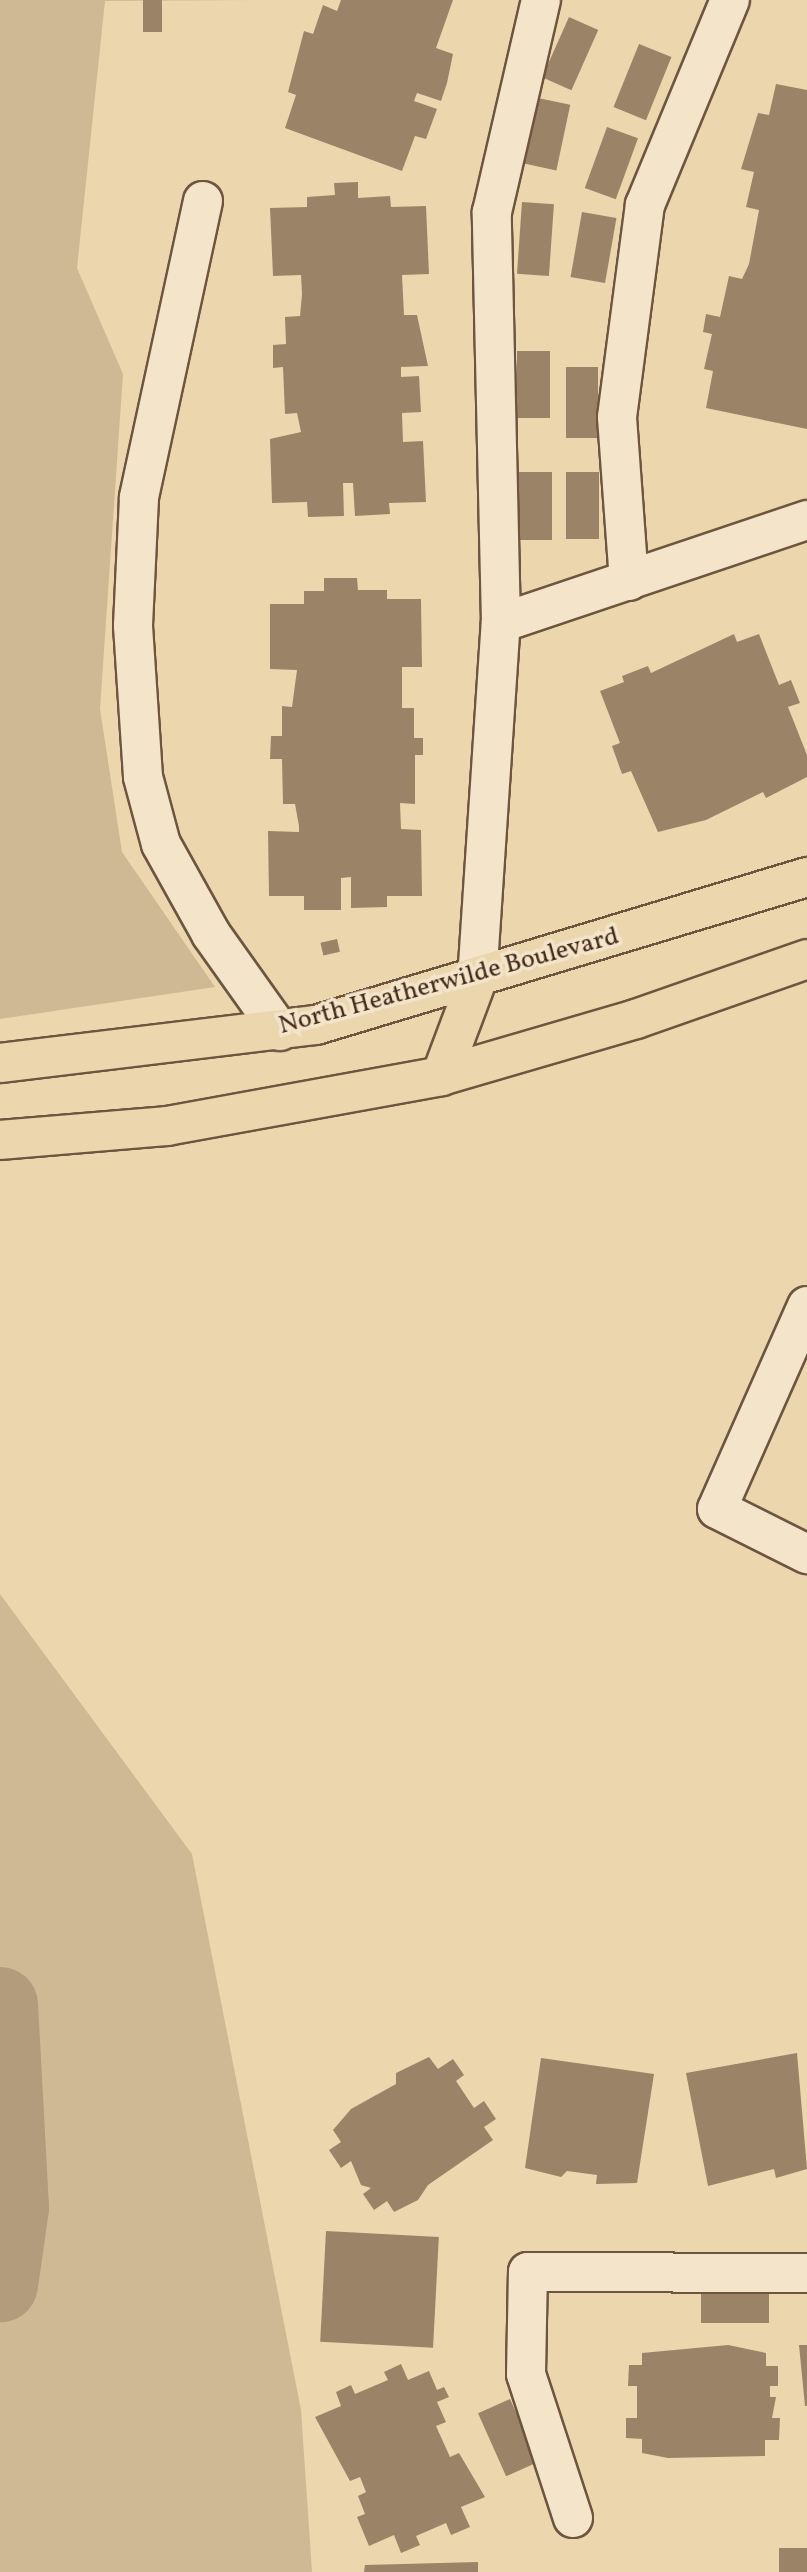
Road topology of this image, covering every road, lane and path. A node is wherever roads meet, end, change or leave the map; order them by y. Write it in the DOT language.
graph roads {
  1 [pos="541,0"];
  2 [pos="730,0"];
  3 [pos="203,201"];
  4 [pos="807,520"];
  5 [pos="629,581"];
  6 [pos="501,623"];
  7 [pos="807,877"];
  8 [pos="807,959"];
  9 [pos="477,980"];
  10 [pos="280,1031"];
  11 [pos="0,1063"];
  12 [pos="441,1076"];
  13 [pos="0,1140"];
  14 [pos="807,1306"];
  15 [pos="807,1554"];
  16 [pos="807,2273"];
  17 [pos="573,2518"];
  1 -- 6 [label="lane"];
  2 -- 5 [label="lane"];
  3 -- 10 [label="lane"];
  4 -- 5 [label="lane"];
  5 -- 6 [label="lane"];
  6 -- 9 [label="lane"];
  7 -- 9 [label="main road, North Heatherwilde Boulevard"];
  8 -- 12 [label="main road"];
  9 -- 10 [label="main road, North Heatherwilde Boulevard"];
  9 -- 12 [label="main road"];
  10 -- 11 [label="main road, North Heatherwilde Boulevard"];
  12 -- 13 [label="main road"];
  14 -- 15 [label="lane"];
  16 -- 17 [label="lane"];
}
